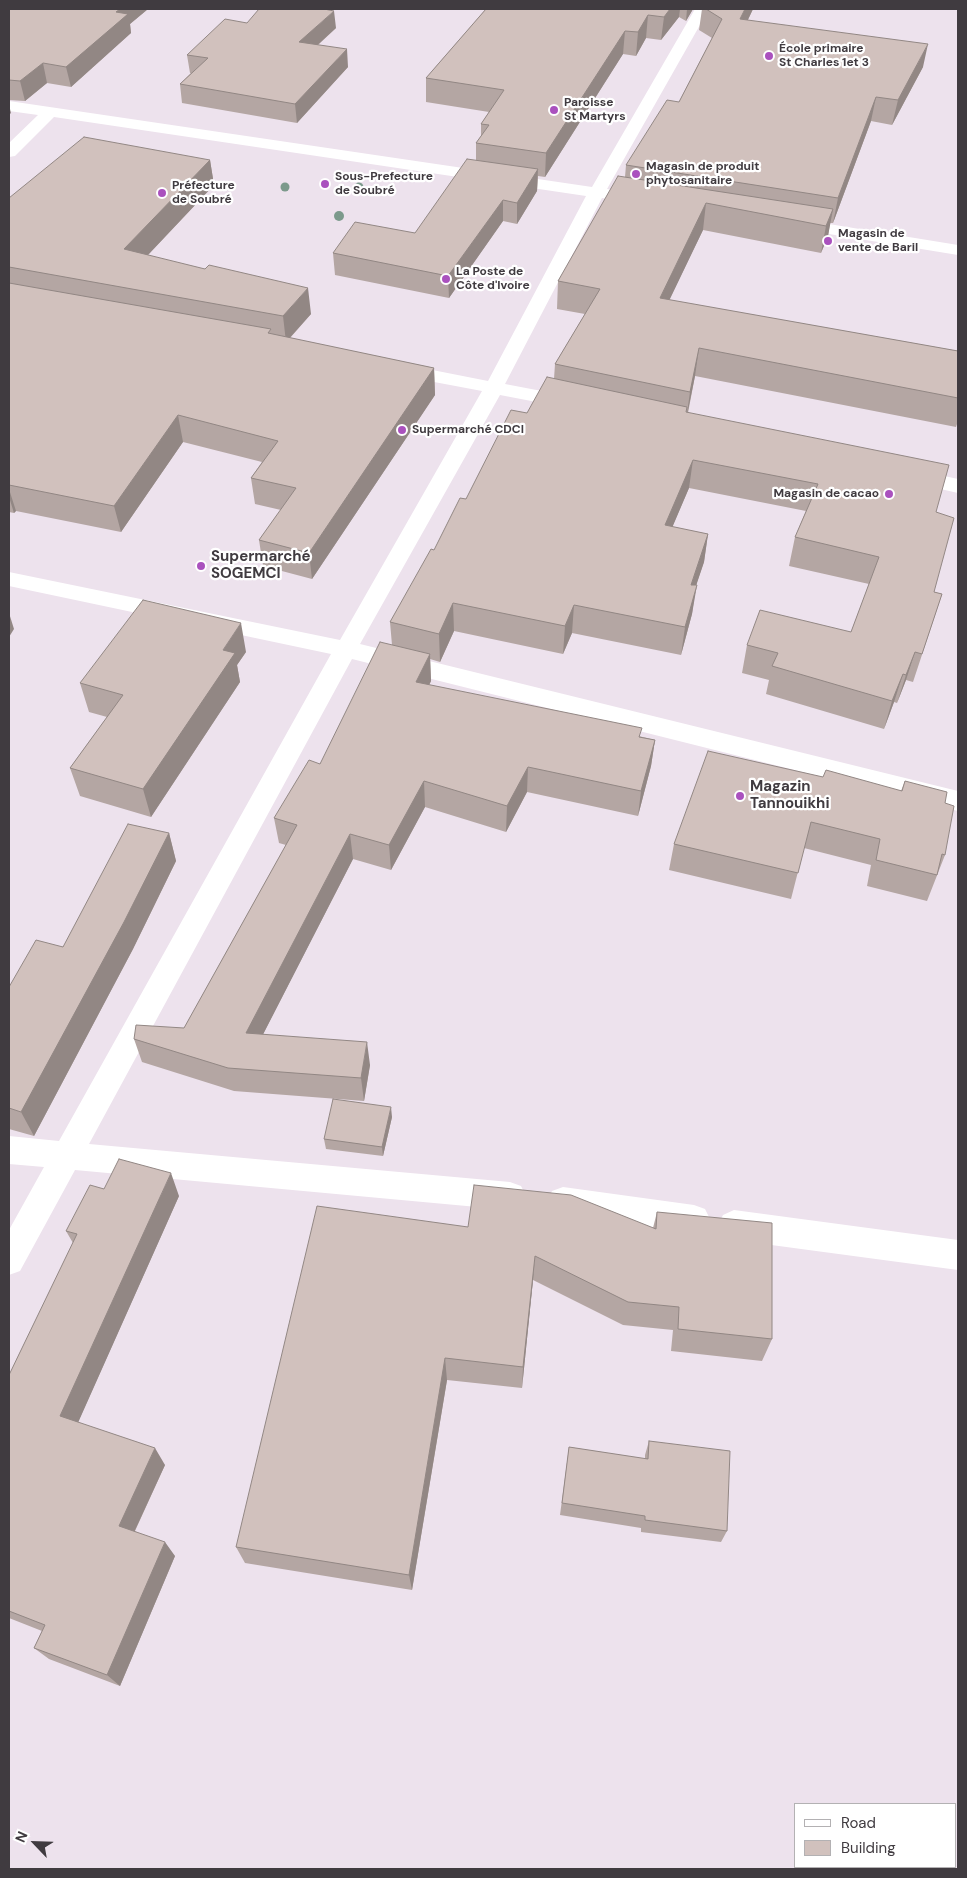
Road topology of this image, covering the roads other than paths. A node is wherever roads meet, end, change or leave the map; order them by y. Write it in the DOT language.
graph roads {
  1 [pos="702,9"];
  2 [pos="9,106"];
  3 [pos="50,112"];
  4 [pos="9,152"];
  5 [pos="598,192"];
  6 [pos="627,197"];
  7 [pos="773,220"];
  8 [pos="958,250"];
  9 [pos="380,366"];
  10 [pos="494,387"];
  11 [pos="591,407"];
  12 [pos="890,472"];
  13 [pos="958,486"];
  14 [pos="9,579"];
  15 [pos="346,649"];
  16 [pos="958,802"];
  17 [pos="9,1150"];
  18 [pos="66,1157"];
  19 [pos="958,1255"];
  20 [pos="9,1260"];
  1 -- 5 [label="street"];
  2 -- 3 [label="street"];
  3 -- 4 [label="street"];
  3 -- 5 [label="street"];
  5 -- 6 [label="street"];
  5 -- 10 [label="street"];
  7 -- 8 [label="street"];
  9 -- 10 [label="street"];
  10 -- 11 [label="street"];
  10 -- 15 [label="street"];
  12 -- 13 [label="street"];
  14 -- 15 [label="street"];
  15 -- 16 [label="street"];
  15 -- 18 [label="street"];
  17 -- 18 [label="street"];
  18 -- 19 [label="street"];
  18 -- 20 [label="street"];
}
